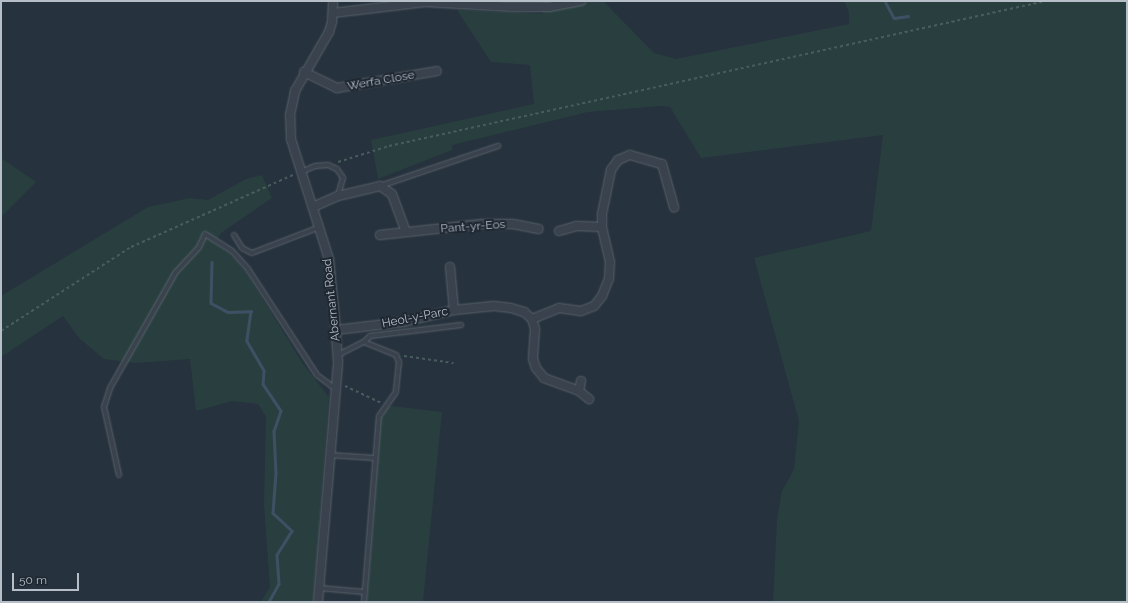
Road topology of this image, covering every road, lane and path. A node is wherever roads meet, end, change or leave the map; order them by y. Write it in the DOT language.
graph roads {
  1 [pos="333,1"];
  2 [pos="581,1"];
  3 [pos="1046,1"];
  4 [pos="333,13"];
  5 [pos="437,71"];
  6 [pos="304,72"];
  7 [pos="498,146"];
  8 [pos="328,166"];
  9 [pos="300,172"];
  10 [pos="380,186"];
  11 [pos="338,196"];
  12 [pos="313,207"];
  13 [pos="674,207"];
  14 [pos="320,227"];
  15 [pos="602,227"];
  16 [pos="539,229"];
  17 [pos="559,231"];
  18 [pos="406,232"];
  19 [pos="234,235"];
  20 [pos="380,235"];
  21 [pos="450,268"];
  22 [pos="454,310"];
  23 [pos="532,319"];
  24 [pos="461,325"];
  25 [pos="336,330"];
  26 [pos="1,331"];
  27 [pos="364,342"];
  28 [pos="396,355"];
  29 [pos="337,356"];
  30 [pos="454,363"];
  31 [pos="581,381"];
  32 [pos="334,388"];
  33 [pos="579,391"];
  34 [pos="589,398"];
  35 [pos="384,406"];
  36 [pos="329,456"];
  37 [pos="375,458"];
  38 [pos="119,475"];
  39 [pos="319,588"];
  40 [pos="365,592"];
  41 [pos="318,602"];
  42 [pos="364,602"];
  1 -- 4 [label="street, Abernant Road"];
  2 -- 4 [label="street"];
  3 -- 8 [label="path"];
  4 -- 6 [label="street, Abernant Road"];
  5 -- 6 [label="street, Werfa Close"];
  6 -- 9 [label="street, Abernant Road"];
  7 -- 10 [label="lane"];
  8 -- 9 [label="lane"];
  8 -- 11 [label="lane"];
  9 -- 12 [label="street, Abernant Road"];
  9 -- 26 [label="path"];
  10 -- 11 [label="street"];
  10 -- 18 [label="street"];
  11 -- 12 [label="street"];
  12 -- 14 [label="street, Abernant Road"];
  13 -- 15 [label="street"];
  14 -- 19 [label="lane"];
  14 -- 25 [label="street, Abernant Road"];
  15 -- 17 [label="street"];
  15 -- 23 [label="street"];
  16 -- 18 [label="street, Pant-yr-Eos"];
  18 -- 20 [label="street, Pant-yr-Eos"];
  21 -- 22 [label="street"];
  22 -- 23 [label="street, Heol-y-Parc"];
  22 -- 25 [label="street, Heol-y-Parc"];
  23 -- 33 [label="street"];
  24 -- 27 [label="lane"];
  25 -- 29 [label="street, Abernant Road"];
  27 -- 28 [label="lane"];
  27 -- 29 [label="lane"];
  28 -- 30 [label="path"];
  28 -- 35 [label="lane"];
  29 -- 32 [label="street, Abernant Road"];
  31 -- 33 [label="street"];
  32 -- 35 [label="path"];
  32 -- 36 [label="street, Abernant Road"];
  32 -- 38 [label="lane"];
  33 -- 34 [label="street"];
  35 -- 37 [label="lane"];
  36 -- 37 [label="lane"];
  36 -- 39 [label="street, Abernant Road"];
  37 -- 40 [label="lane"];
  39 -- 40 [label="lane"];
  39 -- 41 [label="street, Abernant Road"];
  40 -- 42 [label="lane"];
}
